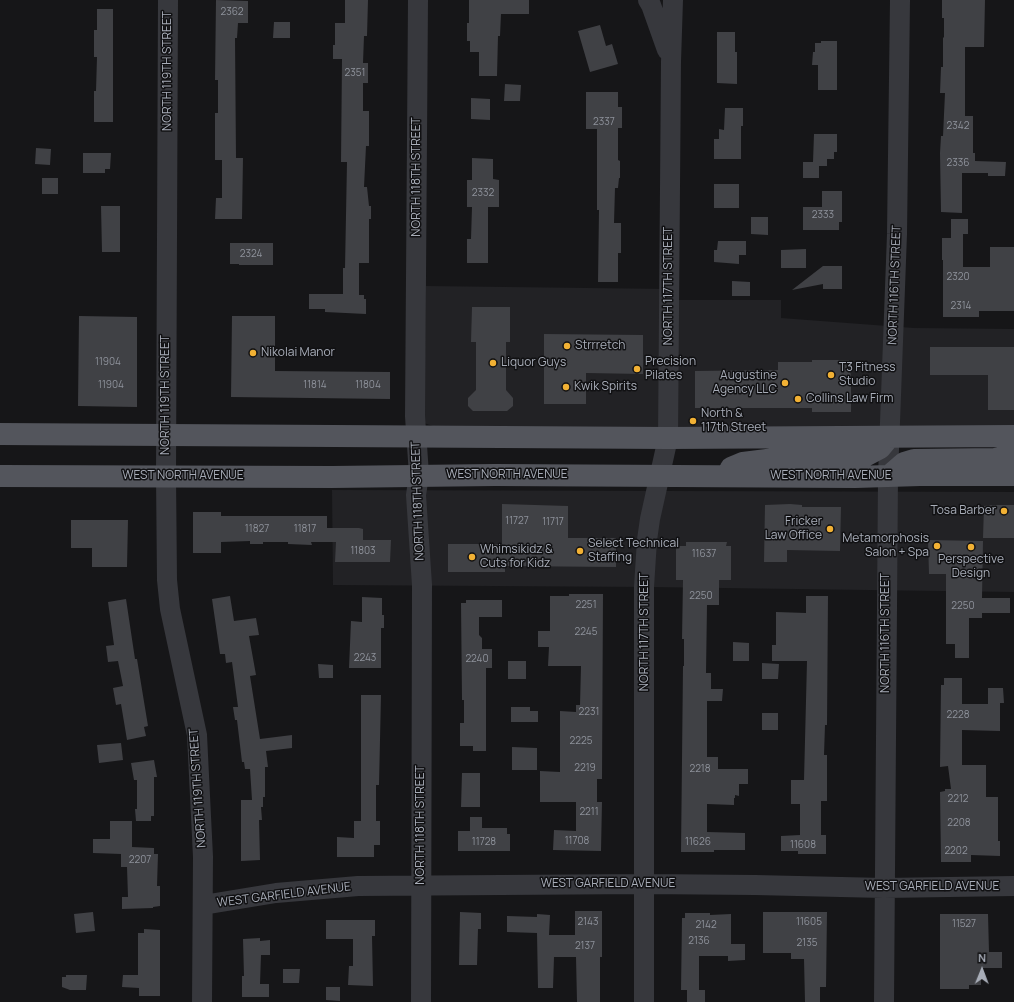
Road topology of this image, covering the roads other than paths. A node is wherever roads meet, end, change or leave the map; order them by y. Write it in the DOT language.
graph roads {
  1 [pos="168,0"];
  2 [pos="418,0"];
  3 [pos="648,0"];
  4 [pos="673,0"];
  5 [pos="900,0"];
  6 [pos="671,62"];
  7 [pos="0,434"];
  8 [pos="167,435"];
  9 [pos="416,436"];
  10 [pos="1014,436"];
  11 [pos="889,437"];
  12 [pos="668,438"];
  13 [pos="1014,455"];
  14 [pos="659,475"];
  15 [pos="1014,475"];
  16 [pos="0,476"];
  17 [pos="166,476"];
  18 [pos="419,476"];
  19 [pos="888,476"];
  20 [pos="711,477"];
  21 [pos="421,884"];
  22 [pos="644,884"];
  23 [pos="1014,886"];
  24 [pos="884,888"];
  25 [pos="202,905"];
  26 [pos="202,1002"];
  27 [pos="421,1002"];
  28 [pos="644,1002"];
  29 [pos="884,1002"];
  1 -- 8 [label="street, NORTH 119TH STREET"];
  2 -- 9 [label="street, NORTH 118TH STREET"];
  3 -- 6 [label="street"];
  4 -- 6 [label="street, NORTH 117TH STREET"];
  5 -- 11 [label="street, NORTH 116TH STREET"];
  6 -- 12 [label="street, NORTH 117TH STREET"];
  7 -- 8 [label="main road"];
  8 -- 9 [label="main road"];
  8 -- 17 [label="street, NORTH 119TH STREET"];
  9 -- 12 [label="main road"];
  9 -- 18 [label="street, NORTH 118TH STREET"];
  10 -- 11 [label="main road"];
  11 -- 12 [label="main road"];
  11 -- 19 [label="street, NORTH 116TH STREET"];
  11 -- 20 [label="main road"];
  12 -- 14 [label="street, NORTH 117TH STREET"];
  13 -- 19 [label="main road"];
  14 -- 18 [label="main road, WEST NORTH AVENUE"];
  14 -- 20 [label="main road, WEST NORTH AVENUE"];
  14 -- 22 [label="street, NORTH 117TH STREET"];
  15 -- 19 [label="main road, WEST NORTH AVENUE"];
  16 -- 17 [label="main road, WEST NORTH AVENUE"];
  17 -- 18 [label="main road, WEST NORTH AVENUE"];
  17 -- 25 [label="street, NORTH 119TH STREET"];
  18 -- 21 [label="street, NORTH 118TH STREET"];
  19 -- 20 [label="main road, WEST NORTH AVENUE"];
  19 -- 24 [label="street, NORTH 116TH STREET"];
  21 -- 22 [label="street, WEST GARFIELD AVENUE"];
  21 -- 25 [label="street, WEST GARFIELD AVENUE"];
  21 -- 27 [label="street, NORTH 118TH STREET"];
  22 -- 24 [label="street, WEST GARFIELD AVENUE"];
  22 -- 28 [label="street, NORTH 117TH STREET"];
  23 -- 24 [label="street, WEST GARFIELD AVENUE"];
  24 -- 29 [label="street, NORTH 116TH STREET"];
  25 -- 26 [label="street, NORTH 119TH STREET"];
}
